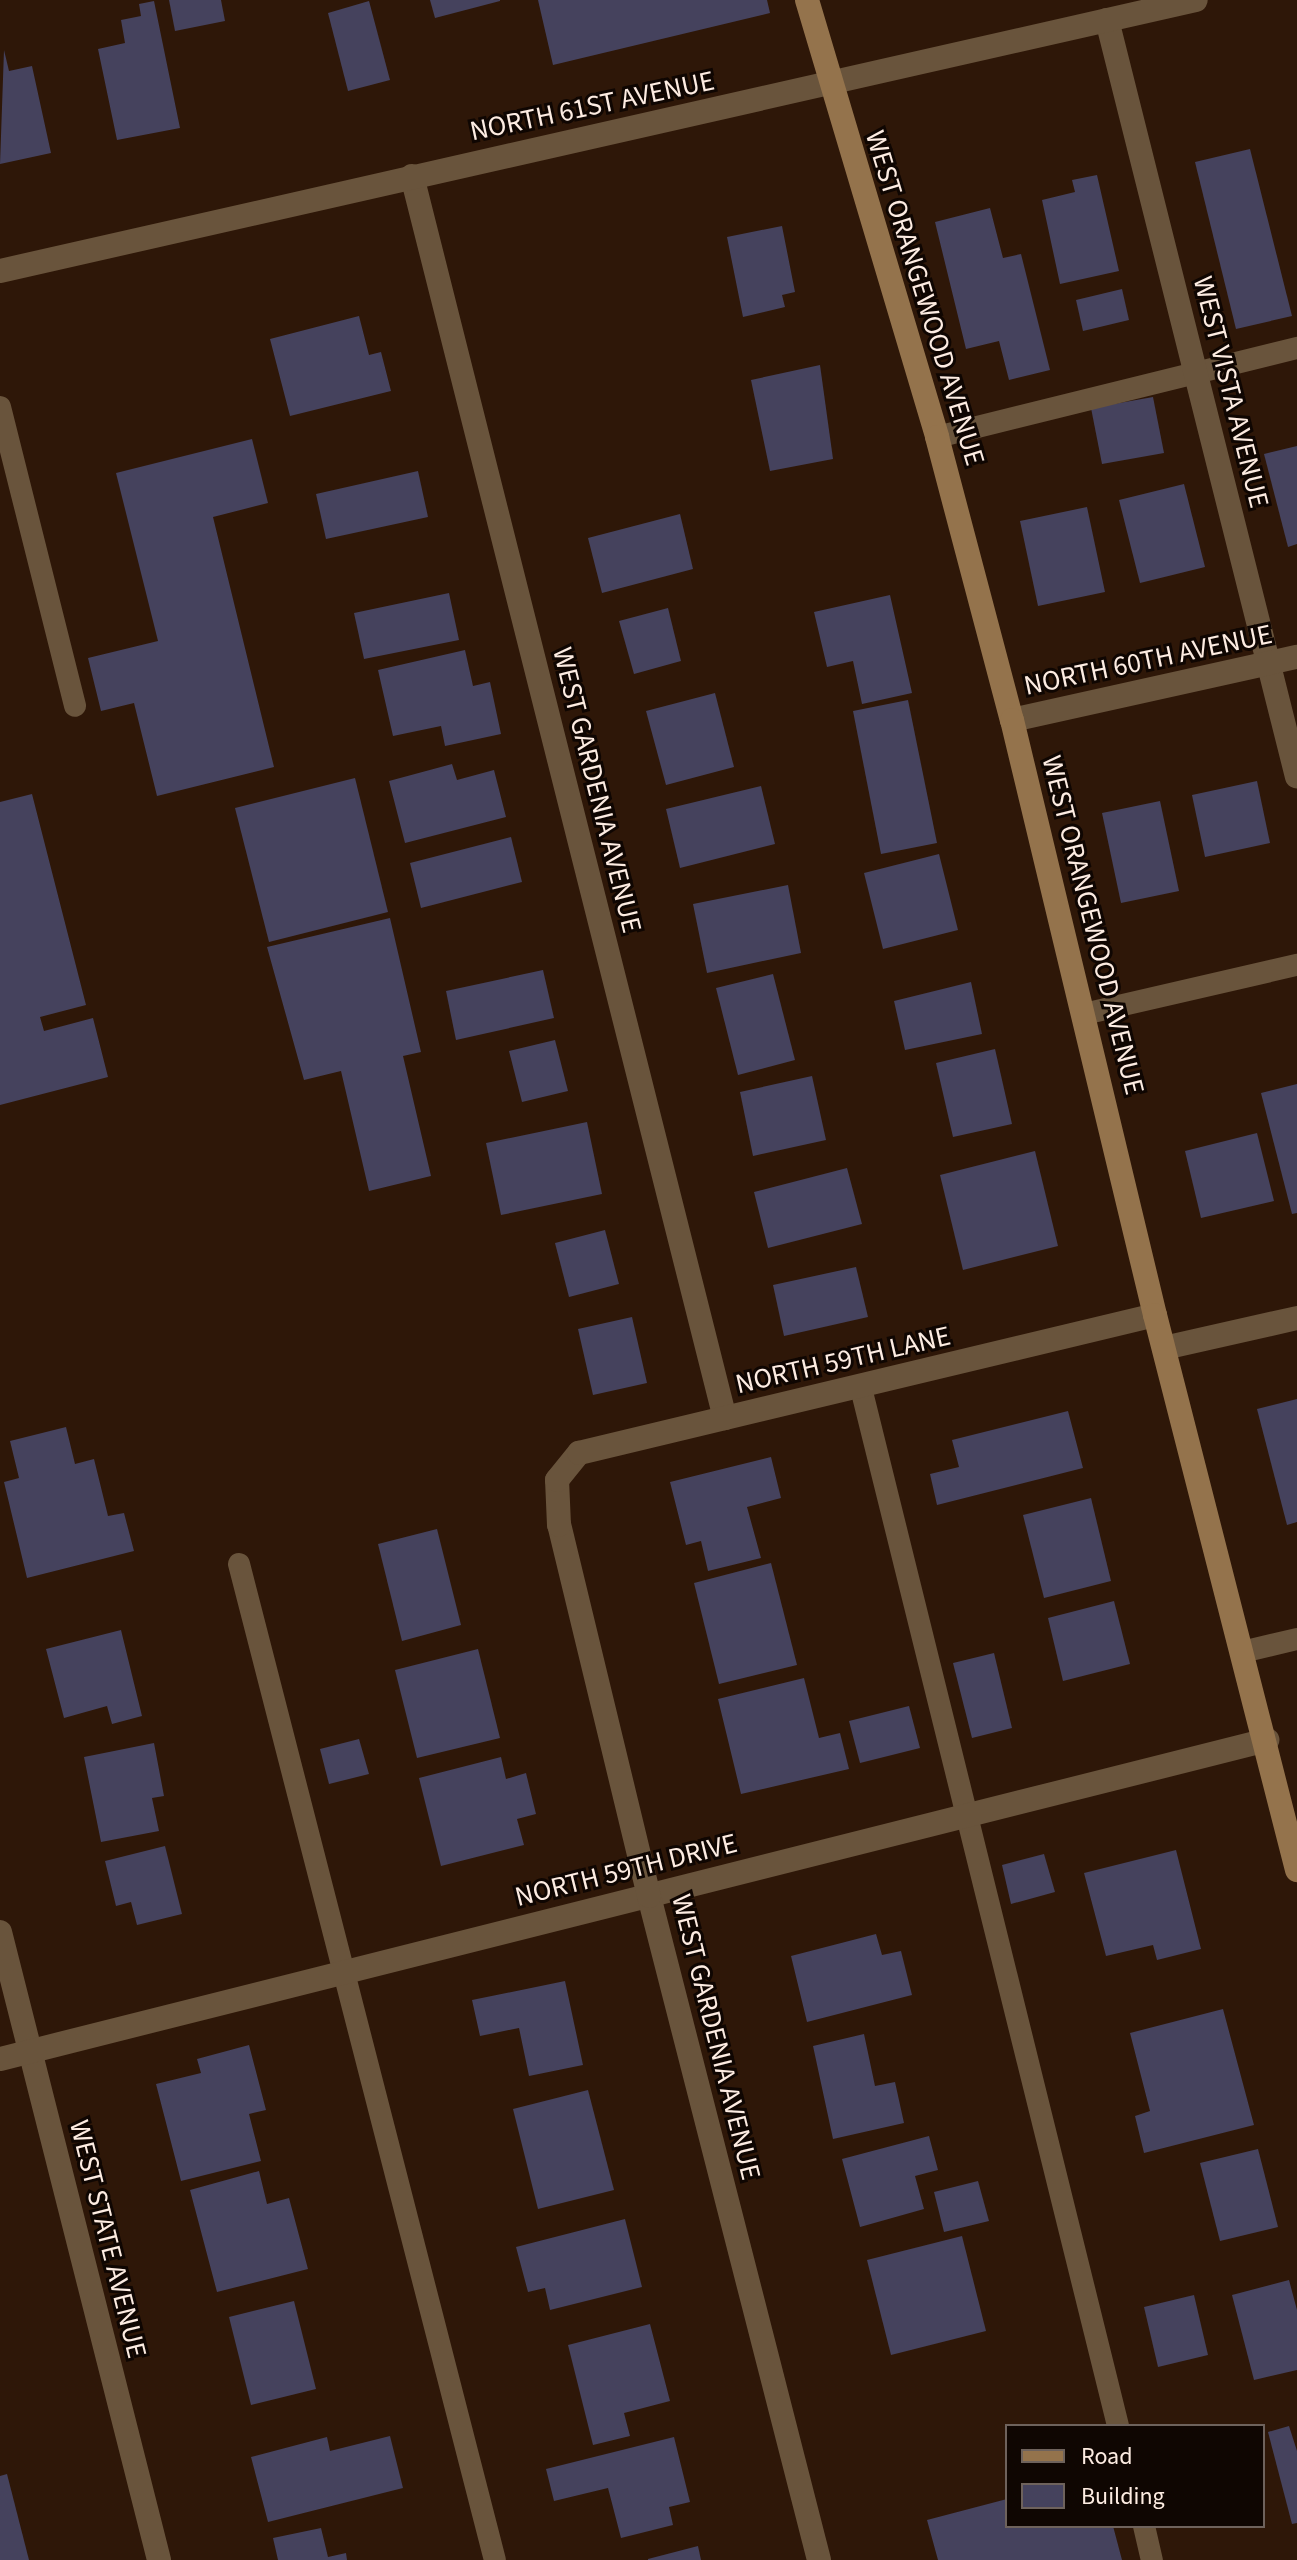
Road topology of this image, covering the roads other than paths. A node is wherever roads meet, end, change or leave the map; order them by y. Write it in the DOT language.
graph roads {
  1 [pos="807,0"];
  2 [pos="1196,0"];
  3 [pos="1107,20"];
  4 [pos="829,85"];
  5 [pos="412,176"];
  6 [pos="0,271"];
  7 [pos="1297,348"];
  8 [pos="1195,372"];
  9 [pos="0,407"];
  10 [pos="937,437"];
  11 [pos="1297,657"];
  12 [pos="1267,664"];
  13 [pos="75,706"];
  14 [pos="1012,720"];
  15 [pos="1297,777"];
  16 [pos="1297,965"];
  17 [pos="1084,1014"];
  18 [pos="1155,1315"];
  19 [pos="1297,1318"];
  20 [pos="1164,1348"];
  21 [pos="861,1388"];
  22 [pos="725,1418"];
  23 [pos="557,1480"];
  24 [pos="239,1564"];
  25 [pos="1297,1639"];
  26 [pos="1242,1652"];
  27 [pos="1267,1740"];
  28 [pos="964,1814"];
  29 [pos="1297,1870"];
  30 [pos="649,1896"];
  31 [pos="0,1932"];
  32 [pos="343,1972"];
  33 [pos="30,2052"];
  34 [pos="0,2059"];
  35 [pos="1117,2424"];
  36 [pos="1144,2528"];
  37 [pos="159,2560"];
  38 [pos="495,2560"];
  39 [pos="819,2560"];
  40 [pos="1152,2560"];
  1 -- 4 [label="street, WEST ORANGEWOOD AVENUE"];
  2 -- 3 [label="street, NORTH 61ST AVENUE"];
  3 -- 4 [label="street, NORTH 61ST AVENUE"];
  3 -- 8 [label="street, WEST VISTA AVENUE"];
  4 -- 5 [label="street, NORTH 61ST AVENUE"];
  4 -- 10 [label="street, WEST ORANGEWOOD AVENUE"];
  5 -- 6 [label="street, NORTH 61ST AVENUE"];
  5 -- 22 [label="street, WEST GARDENIA AVENUE"];
  7 -- 8 [label="lane"];
  8 -- 10 [label="lane"];
  8 -- 12 [label="street, WEST VISTA AVENUE"];
  9 -- 13 [label="lane"];
  10 -- 14 [label="street, WEST ORANGEWOOD AVENUE"];
  11 -- 12 [label="street, NORTH 60TH AVENUE"];
  12 -- 14 [label="street, NORTH 60TH AVENUE"];
  12 -- 15 [label="street, WEST VISTA AVENUE"];
  14 -- 17 [label="street, WEST ORANGEWOOD AVENUE"];
  16 -- 17 [label="lane"];
  17 -- 18 [label="street, WEST ORANGEWOOD AVENUE"];
  18 -- 20 [label="street, WEST ORANGEWOOD AVENUE"];
  18 -- 21 [label="street, NORTH 59TH LANE"];
  19 -- 20 [label="street"];
  20 -- 26 [label="street, WEST ORANGEWOOD AVENUE"];
  21 -- 22 [label="street, NORTH 59TH LANE"];
  21 -- 28 [label="lane"];
  22 -- 23 [label="street, NORTH 59TH LANE"];
  23 -- 30 [label="street, WEST GARDENIA AVENUE"];
  24 -- 32 [label="lane"];
  25 -- 26 [label="lane"];
  26 -- 27 [label="street, WEST ORANGEWOOD AVENUE"];
  27 -- 28 [label="street, NORTH 59TH DRIVE"];
  27 -- 29 [label="street, WEST ORANGEWOOD AVENUE"];
  28 -- 30 [label="street, NORTH 59TH DRIVE"];
  28 -- 35 [label="lane"];
  30 -- 32 [label="street, NORTH 59TH DRIVE"];
  30 -- 39 [label="street, WEST GARDENIA AVENUE"];
  31 -- 33 [label="street, WEST STATE AVENUE"];
  32 -- 33 [label="street, NORTH 59TH DRIVE"];
  32 -- 38 [label="lane"];
  33 -- 34 [label="street, NORTH 59TH DRIVE"];
  33 -- 37 [label="street, WEST STATE AVENUE"];
  36 -- 40 [label="lane"];
}
